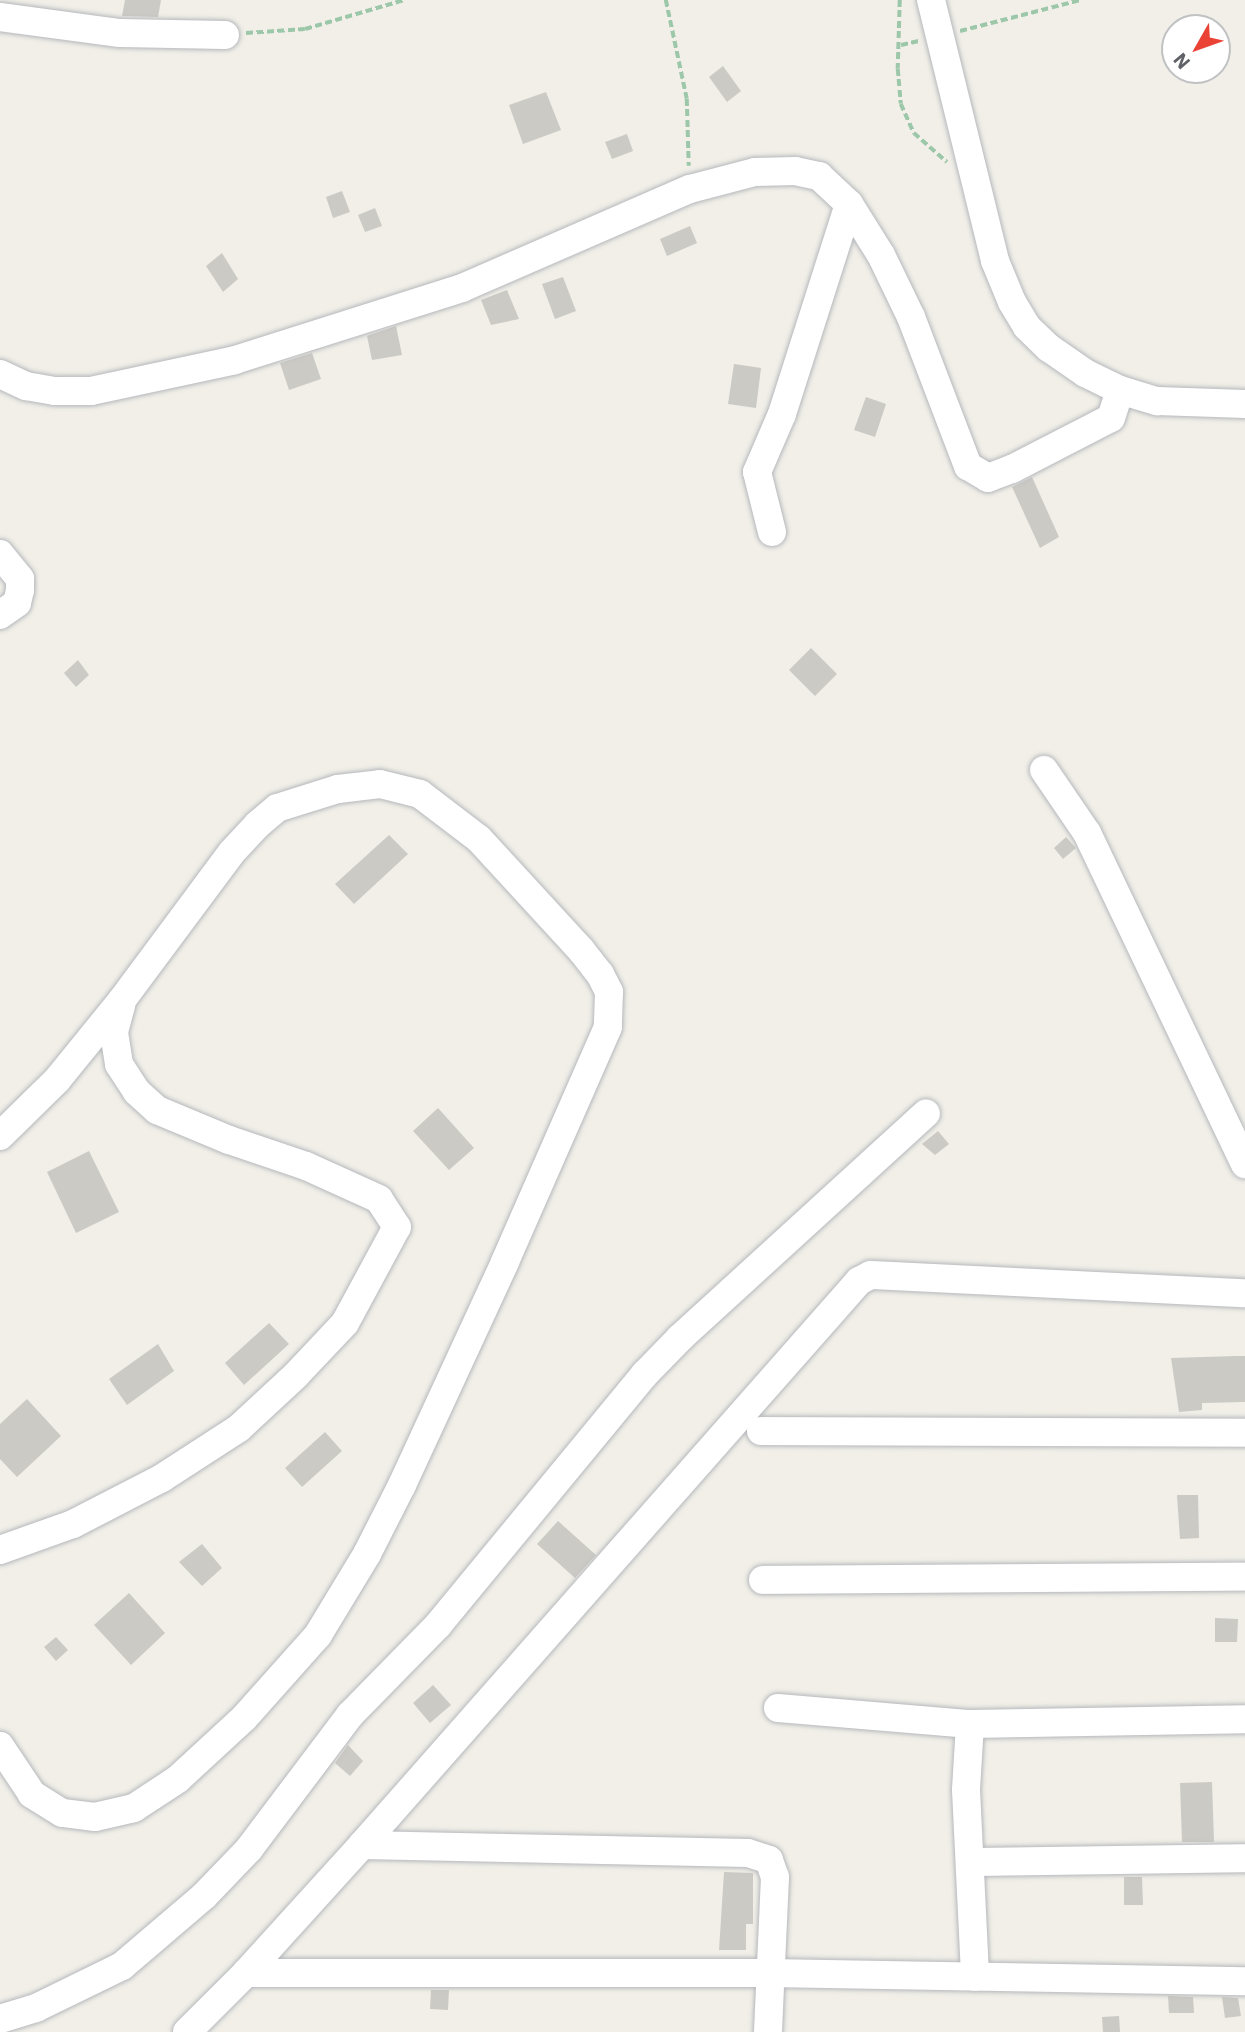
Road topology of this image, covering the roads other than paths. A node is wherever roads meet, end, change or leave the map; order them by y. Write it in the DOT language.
graph roads {
  1 [pos="931,0"];
  2 [pos="0,17"];
  3 [pos="225,35"];
  4 [pos="849,204"];
  5 [pos="0,374"];
  6 [pos="1120,390"];
  7 [pos="1245,404"];
  8 [pos="772,532"];
  9 [pos="0,554"];
  10 [pos="0,615"];
  11 [pos="1044,770"];
  12 [pos="122,1000"];
  13 [pos="926,1113"];
  14 [pos="0,1136"];
  15 [pos="1245,1164"];
  16 [pos="1245,1293"];
  17 [pos="761,1432"];
  18 [pos="1245,1433"];
  19 [pos="0,1550"];
  20 [pos="1245,1577"];
  21 [pos="763,1580"];
  22 [pos="778,1708"];
  23 [pos="1245,1719"];
  24 [pos="970,1724"];
  25 [pos="0,1746"];
  26 [pos="362,1845"];
  27 [pos="1245,1858"];
  28 [pos="971,1862"];
  29 [pos="246,1973"];
  30 [pos="769,1973"];
  31 [pos="975,1977"];
  32 [pos="1245,1981"];
  33 [pos="0,2019"];
  34 [pos="187,2032"];
  35 [pos="768,2032"];
  1 -- 6 [label="street"];
  2 -- 3 [label="street"];
  4 -- 5 [label="street"];
  4 -- 6 [label="street"];
  4 -- 8 [label="street"];
  6 -- 7 [label="street"];
  9 -- 10 [label="street"];
  11 -- 15 [label="street"];
  12 -- 14 [label="street"];
  12 -- 19 [label="street"];
  12 -- 25 [label="street"];
  13 -- 33 [label="street"];
  16 -- 26 [label="street"];
  17 -- 18 [label="street"];
  20 -- 21 [label="street"];
  22 -- 24 [label="street"];
  23 -- 24 [label="street"];
  24 -- 28 [label="street"];
  26 -- 29 [label="street"];
  26 -- 30 [label="street"];
  27 -- 28 [label="street"];
  28 -- 31 [label="street"];
  29 -- 30 [label="street"];
  29 -- 34 [label="street"];
  30 -- 31 [label="street"];
  30 -- 35 [label="street"];
  31 -- 32 [label="street"];
}
